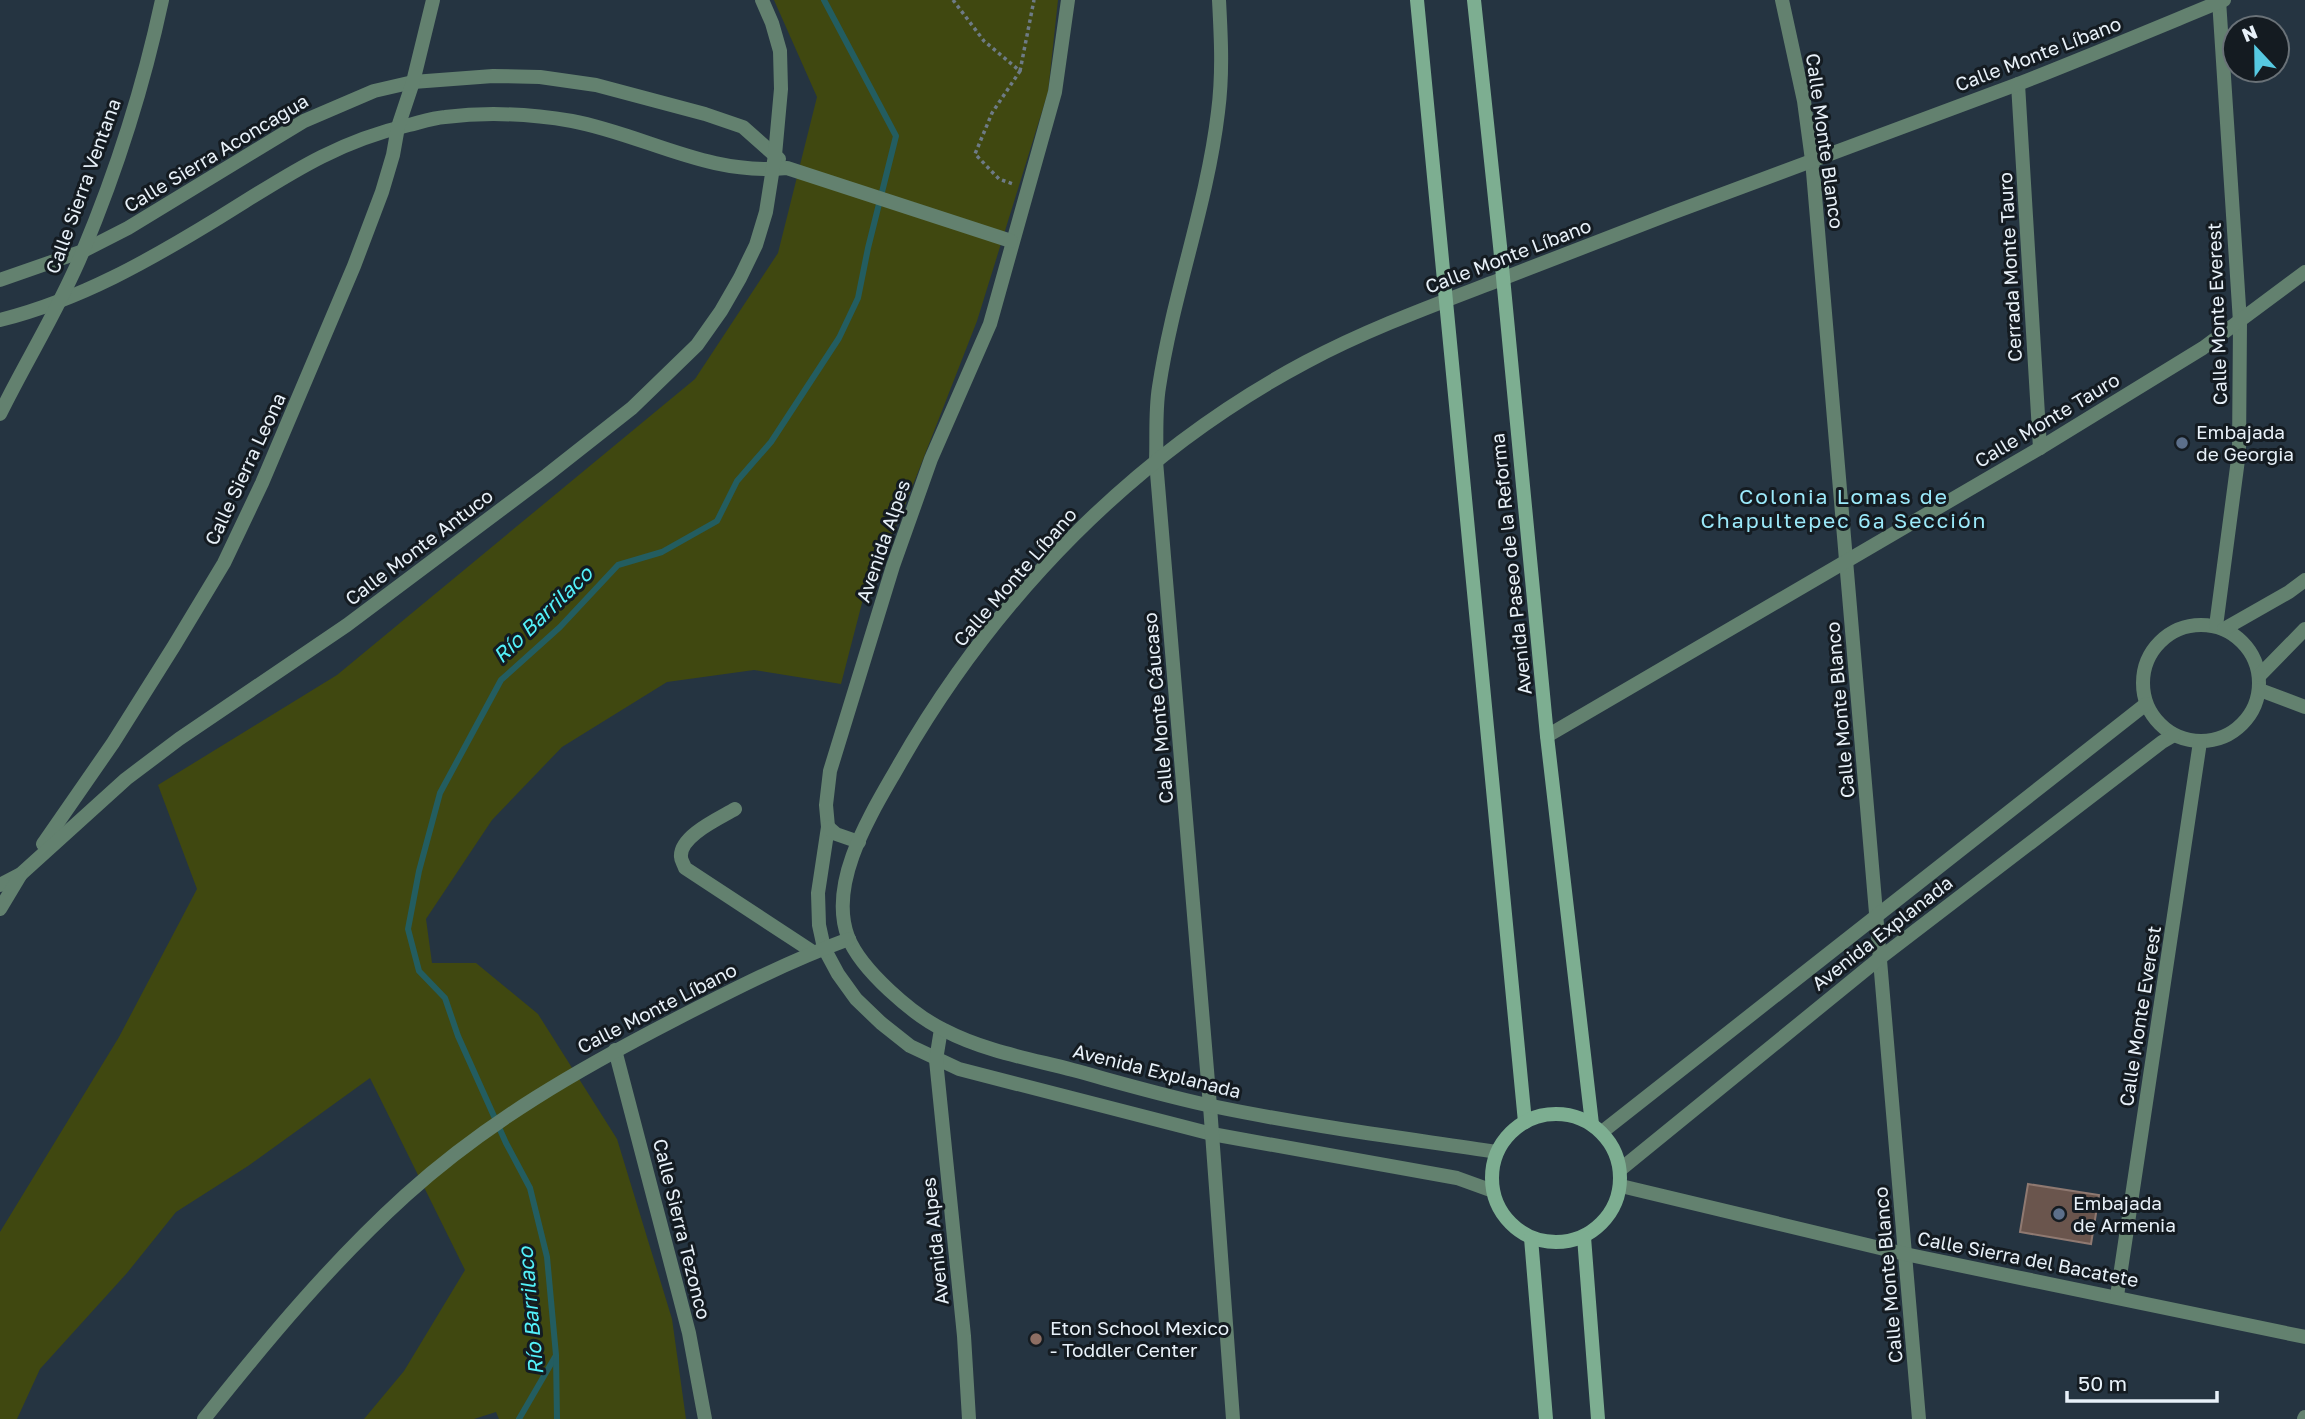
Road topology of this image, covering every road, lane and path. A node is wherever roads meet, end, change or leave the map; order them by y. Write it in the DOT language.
graph roads {
  1 [pos="162,0"];
  2 [pos="433,0"];
  3 [pos="762,0"];
  4 [pos="953,0"];
  5 [pos="1034,0"];
  6 [pos="1068,0"];
  7 [pos="1219,0"];
  8 [pos="1417,0"];
  9 [pos="1474,0"];
  10 [pos="1782,0"];
  11 [pos="2220,1"];
  12 [pos="1020,71"];
  13 [pos="413,82"];
  14 [pos="2018,84"];
  15 [pos="398,127"];
  16 [pos="1812,160"];
  17 [pos="774,162"];
  18 [pos="1027,190"];
  19 [pos="1011,242"];
  20 [pos="83,251"];
  21 [pos="2305,272"];
  22 [pos="1504,278"];
  23 [pos="0,280"];
  24 [pos="1448,299"];
  25 [pos="60,301"];
  26 [pos="0,320"];
  27 [pos="2240,322"];
  28 [pos="0,414"];
  29 [pos="2040,448"];
  30 [pos="1156,461"];
  31 [pos="1847,560"];
  32 [pos="2305,580"];
  33 [pos="2220,628"];
  34 [pos="2305,629"];
  35 [pos="2260,675"];
  36 [pos="2260,690"];
  37 [pos="2146,704"];
  38 [pos="2305,706"];
  39 [pos="2174,735"];
  40 [pos="1547,736"];
  41 [pos="2200,742"];
  42 [pos="735,808"];
  43 [pos="828,827"];
  44 [pos="859,842"];
  45 [pos="21,874"];
  46 [pos="0,885"];
  47 [pos="0,909"];
  48 [pos="1877,913"];
  49 [pos="849,939"];
  50 [pos="819,950"];
  51 [pos="1880,958"];
  52 [pos="941,1029"];
  53 [pos="615,1050"];
  54 [pos="936,1059"];
  55 [pos="1210,1106"];
  56 [pos="1525,1122"];
  57 [pos="1597,1128"];
  58 [pos="1212,1134"];
  59 [pos="1497,1152"];
  60 [pos="1620,1169"];
  61 [pos="1621,1186"];
  62 [pos="1493,1191"];
  63 [pos="1584,1237"];
  64 [pos="1531,1238"];
  65 [pos="1905,1254"];
  66 [pos="2118,1296"];
  67 [pos="2305,1337"];
  68 [pos="204,1419"];
  69 [pos="705,1419"];
  70 [pos="970,1419"];
  71 [pos="1233,1419"];
  72 [pos="1546,1419"];
  73 [pos="1598,1419"];
  74 [pos="1919,1419"];
  1 -- 20 [label="street, Calle Sierra Ventana"];
  2 -- 13 [label="street, Calle Sierra Leona"];
  3 -- 17 [label="street, Calle Monte Antuco"];
  4 -- 12 [label="path"];
  5 -- 12 [label="path"];
  6 -- 18 [label="street, Avenida Alpes"];
  7 -- 30 [label="street, Calle Monte Cáucaso"];
  8 -- 24 [label="main road, Avenida Paseo de la Reforma"];
  9 -- 22 [label="main road, Avenida Paseo de la Reforma"];
  10 -- 16 [label="street, Calle Monte Blanco"];
  11 -- 14 [label="street, Calle Monte Líbano"];
  11 -- 27 [label="street, Calle Monte Everest"];
  12 -- 18 [label="path"];
  13 -- 15 [label="street, Calle Sierra Leona"];
  13 -- 17 [label="street, Calle Sierra Aconcagua"];
  13 -- 20 [label="street, Calle Sierra Aconcagua"];
  14 -- 16 [label="street, Calle Monte Líbano"];
  14 -- 29 [label="street, Cerrada Monte Tauro"];
  15 -- 17 [label="street"];
  15 -- 25 [label="street"];
  15 -- 45 [label="street, Calle Sierra Leona"];
  16 -- 22 [label="street, Calle Monte Líbano"];
  16 -- 31 [label="street, Calle Monte Blanco"];
  17 -- 19 [label="street, Calle Sierra Aconcagua"];
  17 -- 45 [label="street, Calle Monte Antuco"];
  18 -- 19 [label="street, Avenida Alpes"];
  19 -- 43 [label="street, Avenida Alpes"];
  20 -- 23 [label="street, Calle Sierra Aconcagua"];
  20 -- 25 [label="street, Calle Sierra Ventana"];
  21 -- 27 [label="street, Calle Monte Tauro"];
  22 -- 24 [label="street, Calle Monte Líbano"];
  22 -- 40 [label="main road, Avenida Paseo de la Reforma"];
  24 -- 30 [label="street, Calle Monte Líbano"];
  24 -- 56 [label="main road, Avenida Paseo de la Reforma"];
  25 -- 26 [label="street"];
  25 -- 28 [label="street, Calle Sierra Ventana"];
  27 -- 29 [label="street, Calle Monte Tauro"];
  27 -- 33 [label="street, Calle Monte Everest"];
  29 -- 31 [label="street, Calle Monte Tauro"];
  30 -- 44 [label="street, Calle Monte Líbano"];
  30 -- 55 [label="street, Calle Monte Cáucaso"];
  31 -- 40 [label="street, Calle Monte Tauro"];
  31 -- 48 [label="street, Calle Monte Blanco"];
  32 -- 33 [label="street"];
  33 -- 35 [label="street"];
  33 -- 37 [label="street"];
  34 -- 35 [label="street"];
  35 -- 36 [label="street"];
  36 -- 38 [label="street"];
  36 -- 41 [label="street"];
  37 -- 39 [label="street"];
  37 -- 48 [label="street, Avenida Explanada"];
  39 -- 41 [label="street"];
  39 -- 51 [label="street, Avenida Explanada"];
  40 -- 57 [label="main road, Avenida Paseo de la Reforma"];
  41 -- 66 [label="street, Calle Monte Everest"];
  42 -- 50 [label="street"];
  43 -- 44 [label="street"];
  43 -- 50 [label="street, Avenida Alpes"];
  44 -- 49 [label="street, Calle Monte Líbano"];
  45 -- 46 [label="street, Calle Monte Antuco"];
  45 -- 47 [label="street, Calle Sierra Leona"];
  48 -- 51 [label="street, Calle Monte Blanco"];
  48 -- 57 [label="street, Avenida Explanada"];
  49 -- 50 [label="street, Calle Monte Líbano"];
  49 -- 52 [label="street, Avenida Explanada"];
  50 -- 53 [label="street, Calle Monte Líbano"];
  50 -- 54 [label="street, Avenida Alpes"];
  51 -- 60 [label="street, Avenida Explanada"];
  51 -- 65 [label="street, Calle Monte Blanco"];
  52 -- 54 [label="street, Avenida Alpes"];
  52 -- 55 [label="street, Avenida Explanada"];
  53 -- 68 [label="street, Calle Monte Líbano"];
  53 -- 69 [label="street, Calle Sierra Tezonco"];
  54 -- 58 [label="street"];
  54 -- 70 [label="street, Avenida Alpes"];
  55 -- 58 [label="street, Calle Monte Cáucaso"];
  55 -- 59 [label="street, Avenida Explanada"];
  56 -- 57 [label="main road"];
  56 -- 59 [label="main road"];
  57 -- 60 [label="main road"];
  58 -- 62 [label="street"];
  58 -- 71 [label="street, Calle Monte Cáucaso"];
  59 -- 62 [label="main road"];
  60 -- 61 [label="main road"];
  61 -- 63 [label="main road"];
  61 -- 65 [label="street, Calle Sierra del Bacatete"];
  62 -- 64 [label="main road"];
  63 -- 64 [label="main road"];
  63 -- 73 [label="main road"];
  64 -- 72 [label="main road"];
  65 -- 66 [label="street, Calle Sierra del Bacatete"];
  65 -- 74 [label="street, Calle Monte Blanco"];
  66 -- 67 [label="street, Calle Sierra del Bacatete"];
}
